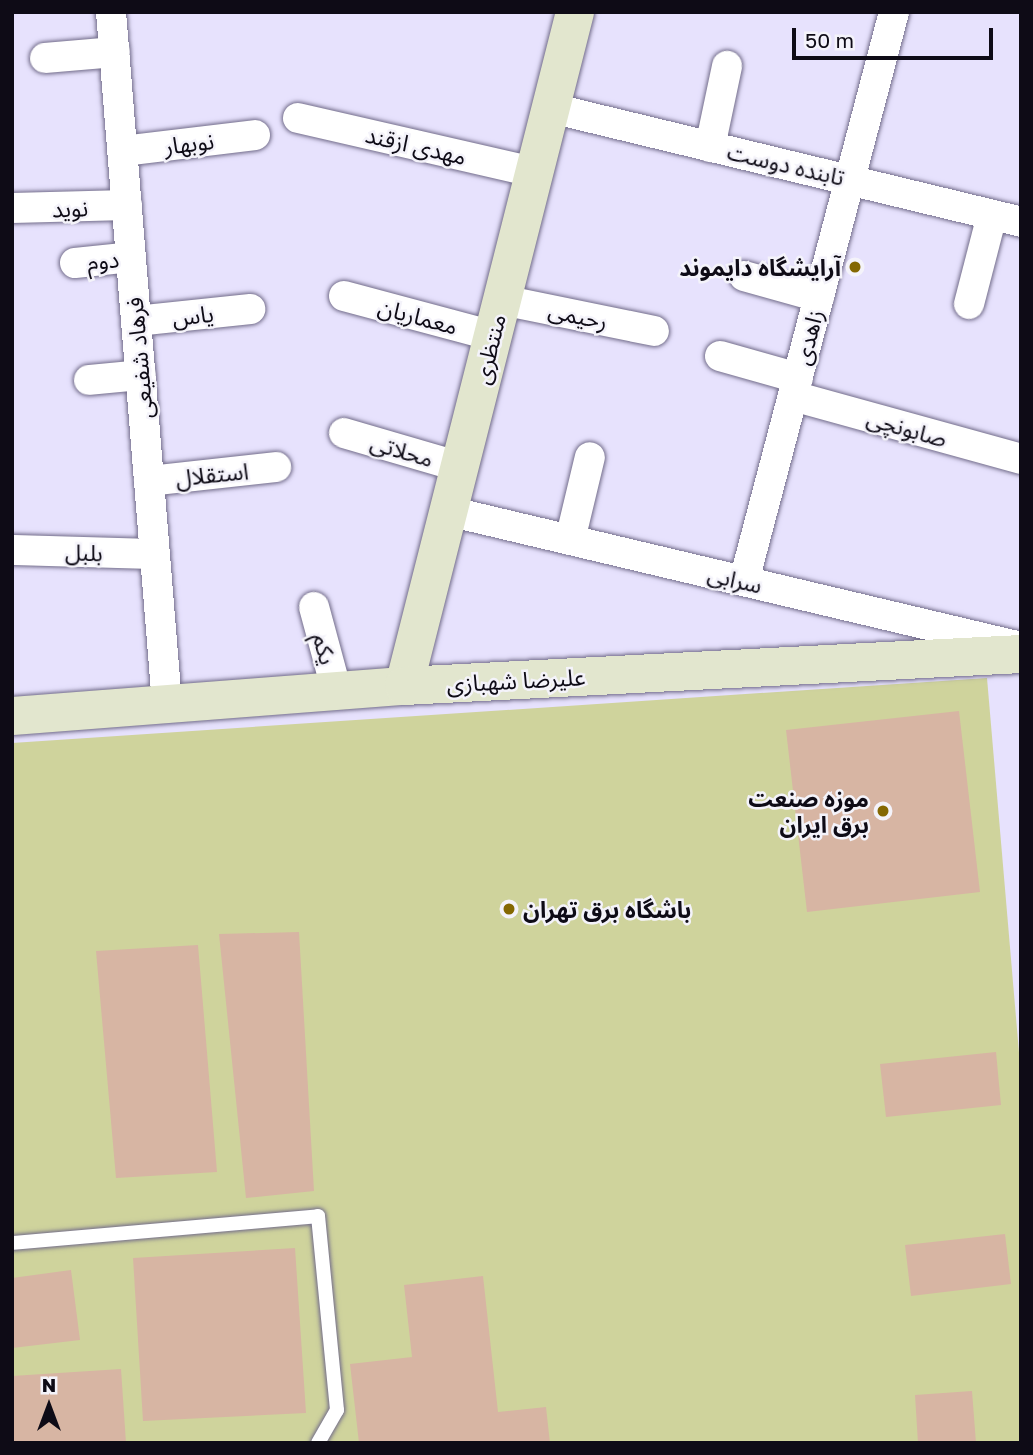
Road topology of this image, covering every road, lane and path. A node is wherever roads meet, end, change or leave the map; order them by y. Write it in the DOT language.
graph roads {
  1 [pos="111,12"];
  2 [pos="575,12"];
  3 [pos="894,12"];
  4 [pos="114,52"];
  5 [pos="46,58"];
  6 [pos="727,66"];
  7 [pos="551,108"];
  8 [pos="298,118"];
  9 [pos="255,135"];
  10 [pos="710,146"];
  11 [pos="122,151"];
  12 [pos="534,172"];
  13 [pos="850,180"];
  14 [pos="127,205"];
  15 [pos="12,208"];
  16 [pos="992,215"];
  17 [pos="1021,222"];
  18 [pos="131,257"];
  19 [pos="75,263"];
  20 [pos="744,276"];
  21 [pos="344,296"];
  22 [pos="819,297"];
  23 [pos="969,304"];
  24 [pos="250,309"];
  25 [pos="497,318"];
  26 [pos="136,321"];
  27 [pos="654,331"];
  28 [pos="720,356"];
  29 [pos="141,376"];
  30 [pos="89,380"];
  31 [pos="795,387"];
  32 [pos="344,433"];
  33 [pos="590,457"];
  34 [pos="1021,459"];
  35 [pos="276,467"];
  36 [pos="460,467"];
  37 [pos="149,481"];
  38 [pos="448,511"];
  39 [pos="570,540"];
  40 [pos="12,550"];
  41 [pos="155,554"];
  42 [pos="744,581"];
  43 [pos="314,607"];
  44 [pos="1021,647"];
  45 [pos="1021,654"];
  46 [pos="404,686"];
  47 [pos="337,692"];
  48 [pos="167,704"];
  49 [pos="12,716"];
  50 [pos="12,1243"];
  51 [pos="318,1443"];
  1 -- 4 [label="street, فرهاد شفیعی"];
  2 -- 7 [label="main road, منتظری"];
  3 -- 13 [label="street, زاهدی"];
  4 -- 5 [label="street"];
  4 -- 11 [label="street, فرهاد شفیعی"];
  6 -- 10 [label="street"];
  7 -- 10 [label="street, تابنده دوست"];
  7 -- 12 [label="main road, منتظری"];
  8 -- 12 [label="street, مهدی ازقند"];
  9 -- 11 [label="street, نوبهار"];
  10 -- 13 [label="street, تابنده دوست"];
  11 -- 14 [label="street, فرهاد شفیعی"];
  12 -- 25 [label="main road, منتظری"];
  13 -- 16 [label="street, تابنده دوست"];
  13 -- 22 [label="street, زاهدی"];
  14 -- 15 [label="street, نوید"];
  14 -- 18 [label="street, فرهاد شفیعی"];
  16 -- 17 [label="street, تابنده دوست"];
  16 -- 23 [label="street"];
  18 -- 19 [label="street, دوم"];
  18 -- 26 [label="street, فرهاد شفیعی"];
  20 -- 22 [label="street"];
  21 -- 25 [label="street, معماریان"];
  22 -- 31 [label="street, زاهدی"];
  24 -- 26 [label="street, یاس"];
  25 -- 27 [label="street, رحیمی"];
  25 -- 36 [label="main road, منتظری"];
  26 -- 29 [label="street, فرهاد شفیعی"];
  28 -- 31 [label="street, صابونچی"];
  29 -- 30 [label="street"];
  29 -- 37 [label="street, فرهاد شفیعی"];
  31 -- 34 [label="street, صابونچی"];
  31 -- 42 [label="street, زاهدی"];
  32 -- 36 [label="street, محلاتی"];
  33 -- 39 [label="street"];
  35 -- 37 [label="street, استقلال"];
  36 -- 38 [label="main road, منتظری"];
  37 -- 41 [label="street, فرهاد شفیعی"];
  38 -- 39 [label="street, سرابی"];
  38 -- 46 [label="main road, منتظری"];
  39 -- 42 [label="street, سرابی"];
  40 -- 41 [label="street, بلبل"];
  41 -- 48 [label="street, فرهاد شفیعی"];
  42 -- 44 [label="street, سرابی"];
  43 -- 47 [label="street, یکم"];
  45 -- 46 [label="main road, علیرضا شهبازی"];
  46 -- 47 [label="main road, علیرضا شهبازی"];
  47 -- 48 [label="main road, علیرضا شهبازی"];
  48 -- 49 [label="main road, علیرضا شهبازی"];
  50 -- 51 [label="lane"];
}
